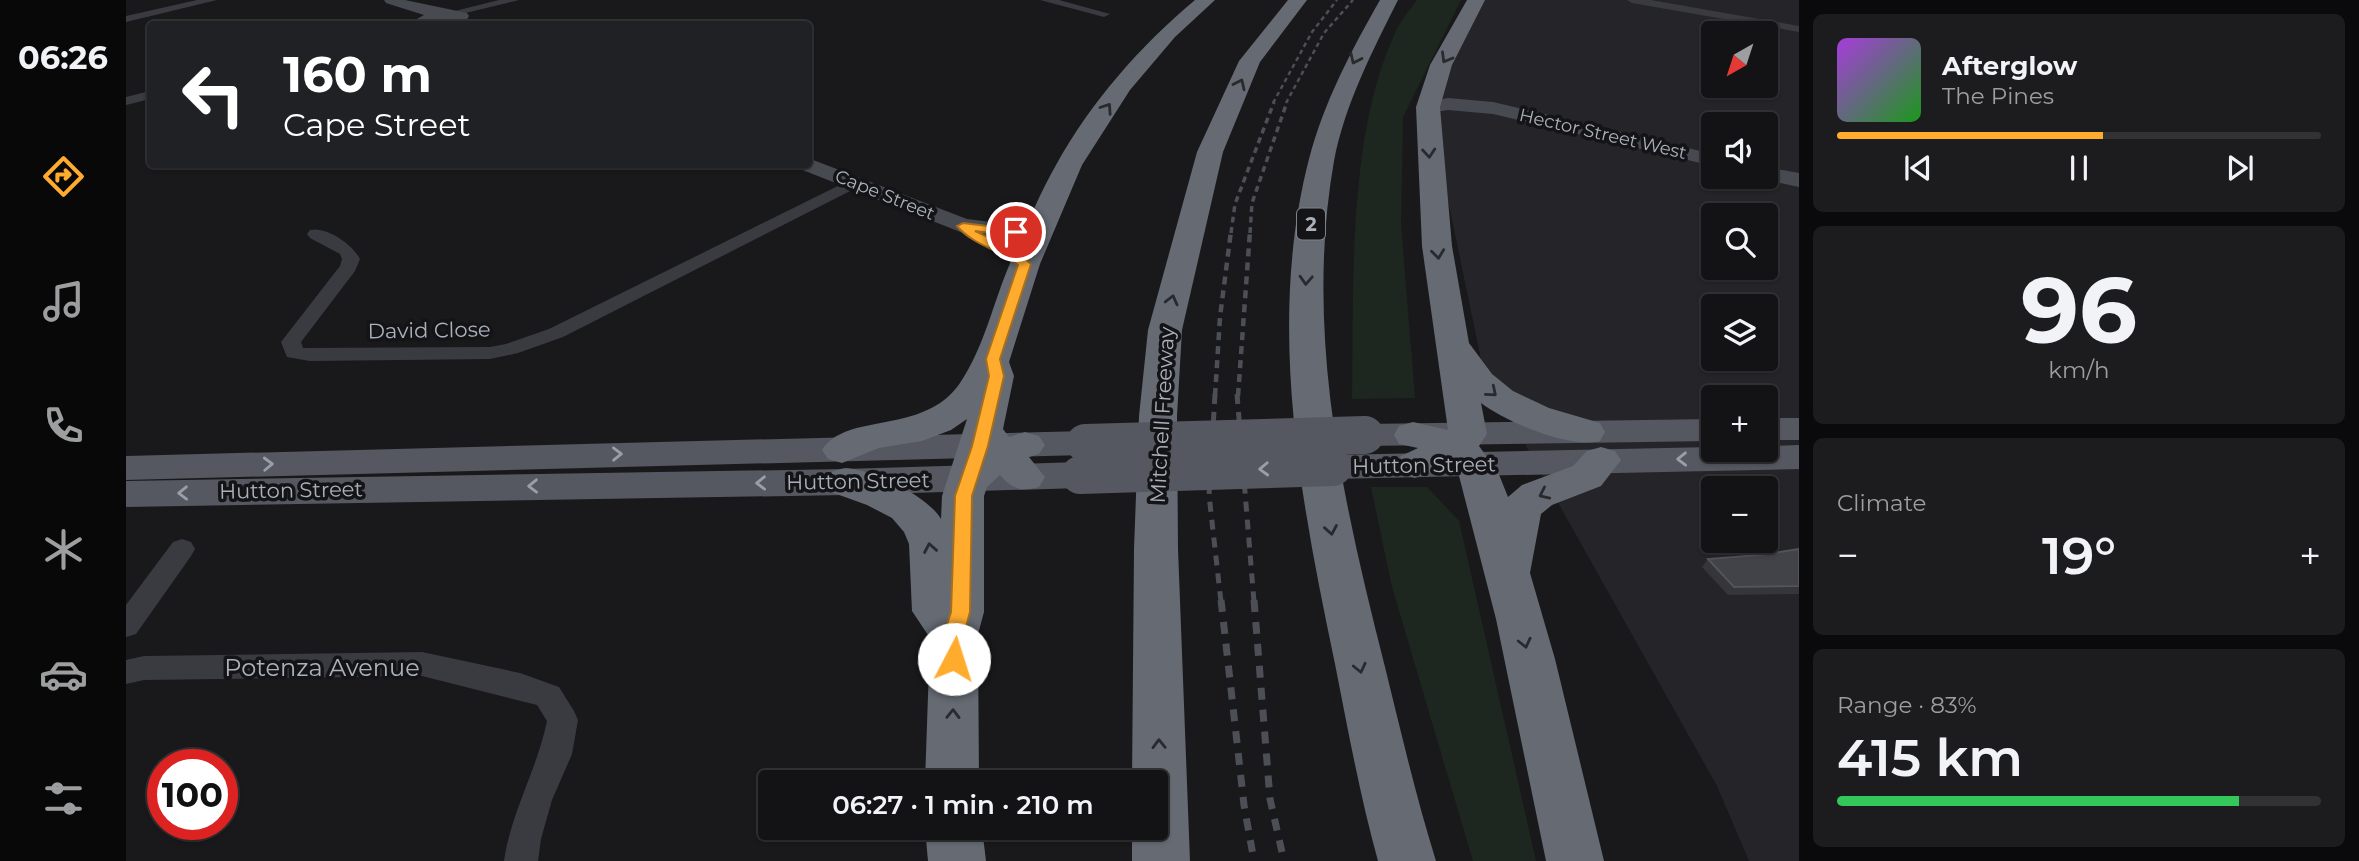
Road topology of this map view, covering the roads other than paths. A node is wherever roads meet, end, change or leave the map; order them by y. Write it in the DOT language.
graph roads {
  1 [pos="212,0"];
  2 [pos="391,0"];
  3 [pos="514,0"];
  4 [pos="1045,0"];
  5 [pos="1206,0"];
  6 [pos="1298,0"];
  7 [pos="1389,0"];
  8 [pos="1476,0"];
  9 [pos="1632,0"];
  10 [pos="1104,14"];
  11 [pos="126,19"];
  12 [pos="440,19"];
  13 [pos="1799,29"];
  14 [pos="147,95"];
  15 [pos="1431,97"];
  16 [pos="126,101"];
  17 [pos="1701,157"];
  18 [pos="812,166"];
  19 [pos="1778,176"];
  20 [pos="1799,180"];
  21 [pos="854,183"];
  22 [pos="1041,225"];
  23 [pos="963,226"];
  24 [pos="316,234"];
  25 [pos="1025,264"];
  26 [pos="1451,343"];
  27 [pos="993,359"];
  28 [pos="1778,429"];
  29 [pos="1799,429"];
  30 [pos="1701,432"];
  31 [pos="1594,446"];
  32 [pos="1471,449"];
  33 [pos="1414,450"];
  34 [pos="997,453"];
  35 [pos="1799,457"];
  36 [pos="844,466"];
  37 [pos="126,468"];
  38 [pos="126,494"];
  39 [pos="182,548"];
  40 [pos="1509,576"];
  41 [pos="126,626"];
  42 [pos="954,634"];
  43 [pos="126,672"];
  44 [pos="952,770"];
  45 [pos="955,840"];
  46 [pos="521,861"];
  47 [pos="957,861"];
  48 [pos="1161,861"];
  49 [pos="1407,861"];
  50 [pos="1576,861"];
  1 -- 11 [label="street"];
  2 -- 12 [label="street"];
  3 -- 12 [label="street"];
  4 -- 10 [label="street"];
  22 -- 5 [label="highway, one-way"];
  48 -- 6 [label="highway, Mitchell Freeway, one-way"];
  7 -- 49 [label="highway, 2, one-way"];
  8 -- 15 [label="highway, one-way"];
  9 -- 13 [label="street"];
  14 -- 16 [label="street"];
  15 -- 17 [label="street, Hector Street West"];
  15 -- 26 [label="highway, one-way"];
  18 -- 21 [label="street, Cape Street"];
  19 -- 20 [label="street"];
  21 -- 23 [label="street, Cape Street"];
  21 -- 24 [label="street, David Close"];
  22 -- 23 [label="street, Cape Street"];
  22 -- 25 [label="highway"];
  23 -- 25 [label="street, Cape Street"];
  25 -- 27 [label="highway"];
  26 -- 31 [label="highway, one-way"];
  26 -- 32 [label="highway"];
  27 -- 34 [label="highway"];
  27 -- 36 [label="highway"];
  28 -- 29 [label="main road"];
  30 -- 31 [label="main road, Hutton Street"];
  31 -- 32 [label="main road, Hutton Street"];
  35 -- 31 [label="main road, Hutton Street, one-way"];
  31 -- 40 [label="highway, one-way"];
  32 -- 33 [label="highway"];
  32 -- 40 [label="highway"];
  33 -- 34 [label="main road, Hutton Street, bridge"];
  34 -- 36 [label="main road, Hutton Street"];
  34 -- 42 [label="highway"];
  37 -- 36 [label="main road, Hutton Street, one-way"];
  36 -- 38 [label="main road, Hutton Street, one-way"];
  42 -- 36 [label="highway, one-way"];
  39 -- 41 [label="street"];
  40 -- 50 [label="highway, one-way"];
  44 -- 42 [label="highway, one-way"];
  43 -- 46 [label="street, Potenza Avenue"];
  45 -- 47 [label="highway"];
}
